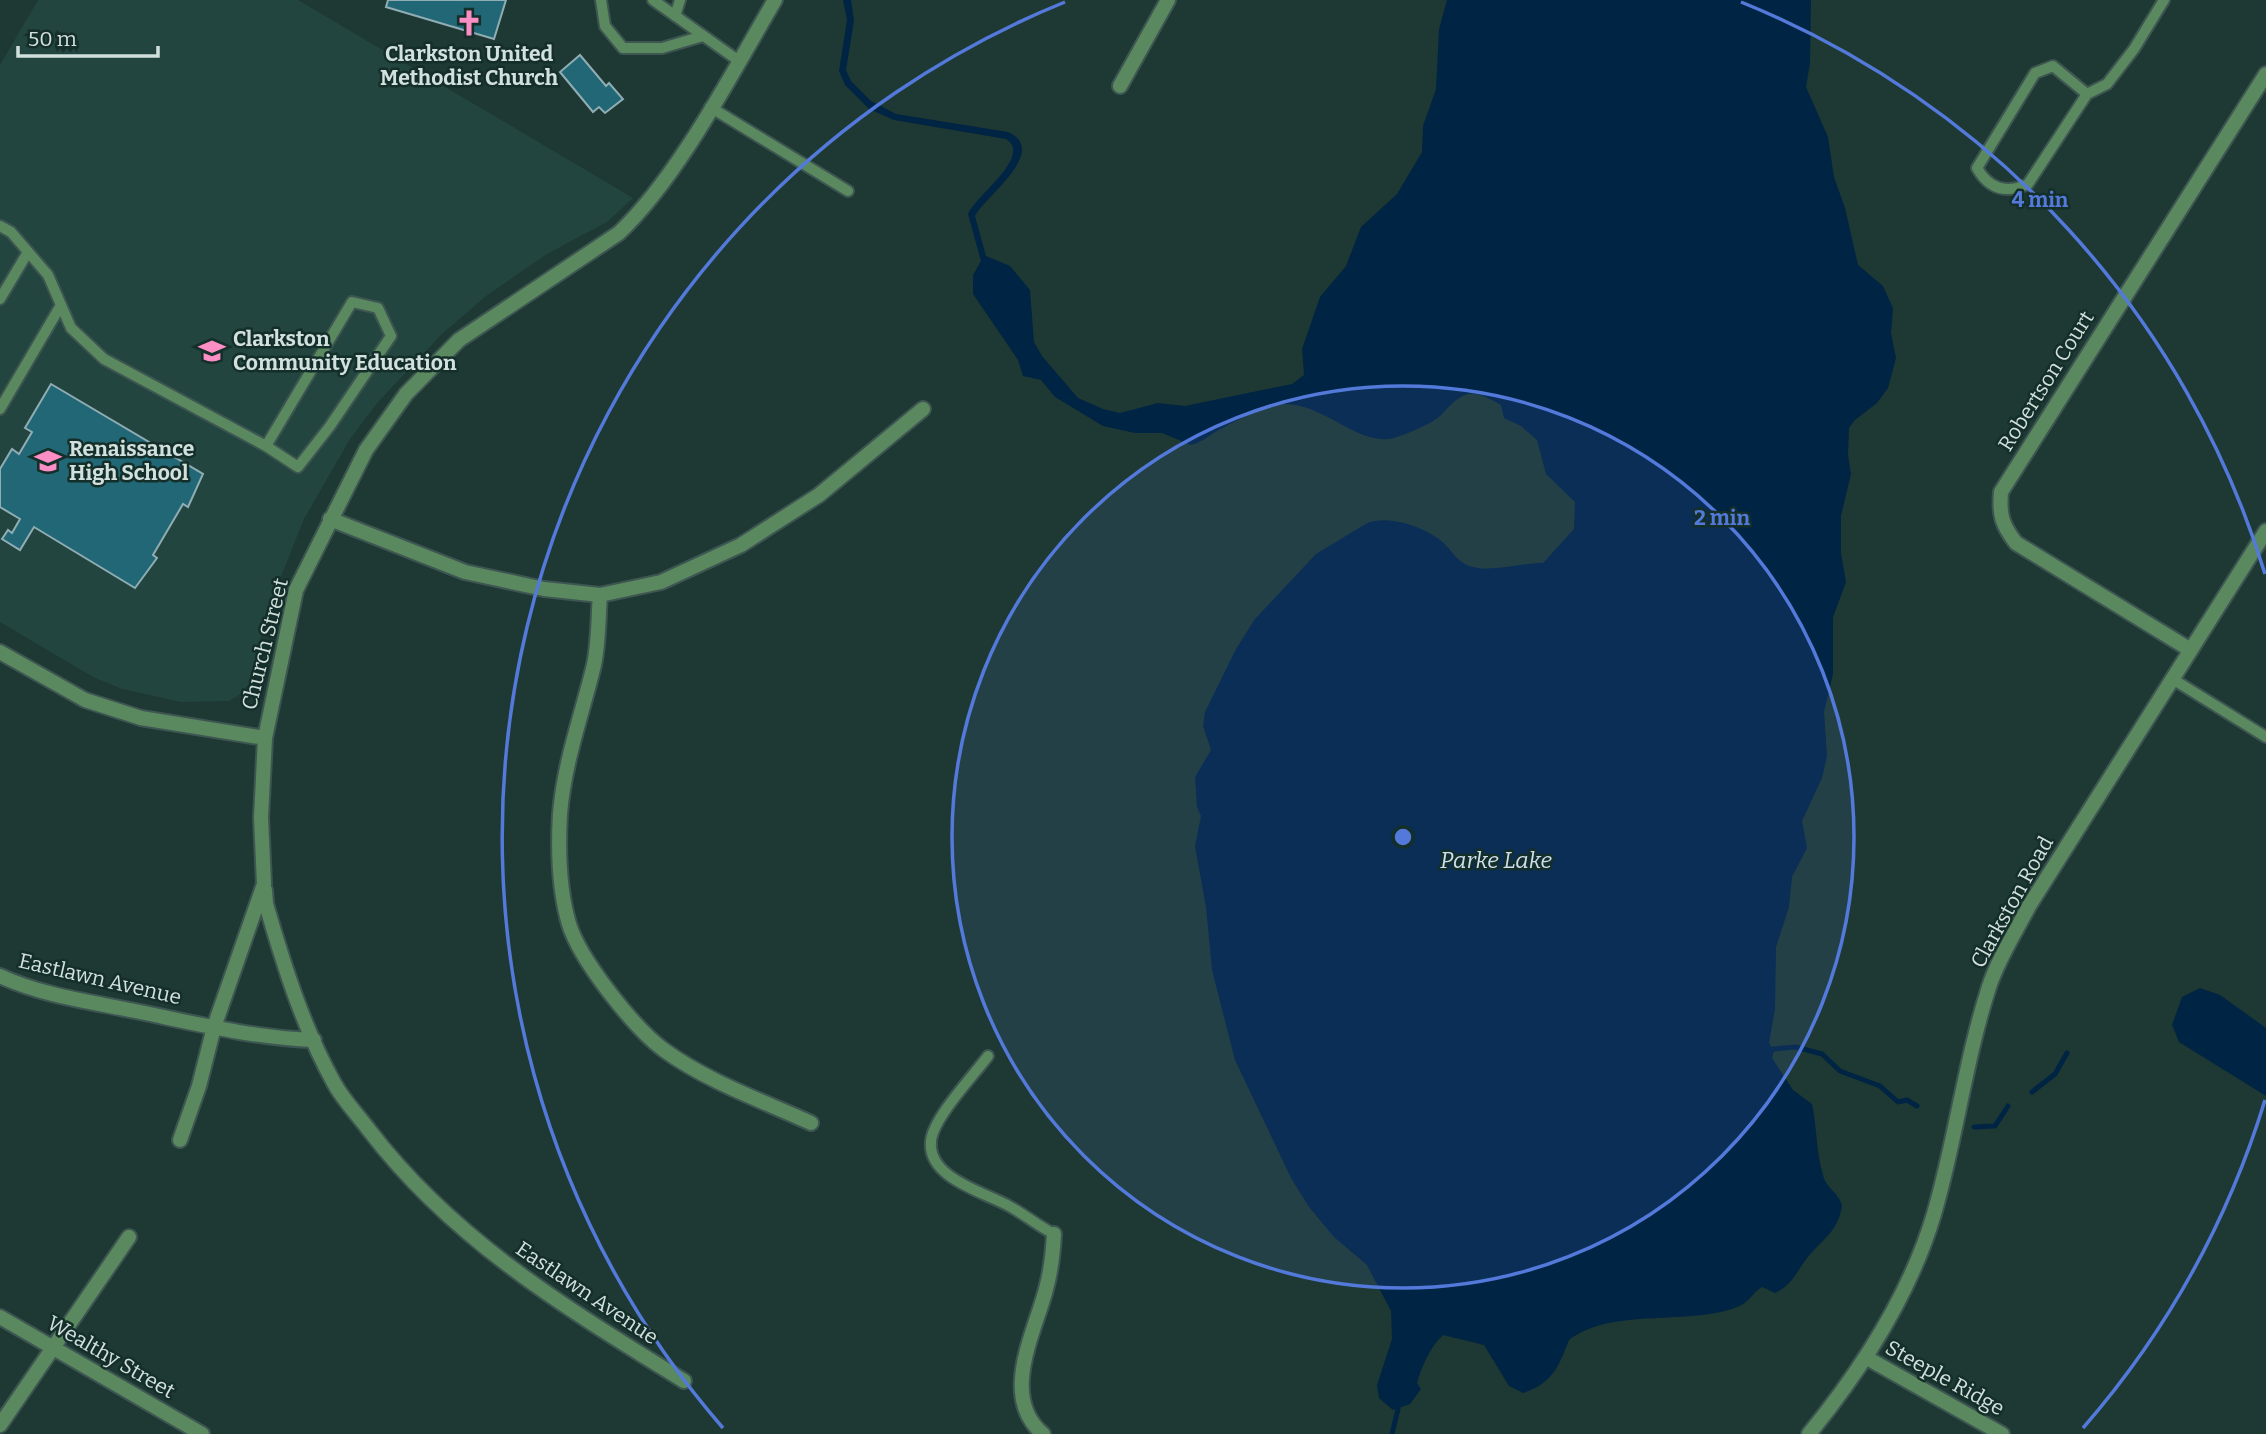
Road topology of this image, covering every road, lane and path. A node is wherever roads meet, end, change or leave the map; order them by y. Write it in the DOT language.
graph roads {
  1 [pos="601,0"];
  2 [pos="653,0"];
  3 [pos="680,0"];
  4 [pos="775,0"];
  5 [pos="1168,0"];
  6 [pos="2164,0"];
  7 [pos="675,16"];
  8 [pos="704,36"];
  9 [pos="739,61"];
  10 [pos="2266,74"];
  11 [pos="1120,86"];
  12 [pos="2087,94"];
  13 [pos="710,107"];
  14 [pos="848,191"];
  15 [pos="0,226"];
  16 [pos="27,251"];
  17 [pos="0,299"];
  18 [pos="61,305"];
  19 [pos="0,409"];
  20 [pos="923,409"];
  21 [pos="266,446"];
  22 [pos="330,519"];
  23 [pos="2266,531"];
  24 [pos="600,595"];
  25 [pos="2189,649"];
  26 [pos="0,652"];
  27 [pos="2171,678"];
  28 [pos="2266,737"];
  29 [pos="265,738"];
  30 [pos="264,884"];
  31 [pos="0,976"];
  32 [pos="214,1027"];
  33 [pos="314,1040"];
  34 [pos="988,1056"];
  35 [pos="811,1123"];
  36 [pos="180,1140"];
  37 [pos="1054,1234"];
  38 [pos="129,1237"];
  39 [pos="0,1317"];
  40 [pos="52,1348"];
  41 [pos="1867,1358"];
  42 [pos="684,1381"];
  43 [pos="0,1425"];
  44 [pos="202,1434"];
  45 [pos="1042,1434"];
  46 [pos="1809,1434"];
  47 [pos="2002,1434"];
  1 -- 8 [label="lane"];
  2 -- 7 [label="lane"];
  3 -- 7 [label="lane"];
  4 -- 9 [label="street, Church Street"];
  5 -- 11 [label="street"];
  6 -- 12 [label="lane"];
  7 -- 8 [label="lane"];
  8 -- 9 [label="lane"];
  9 -- 13 [label="street, Church Street"];
  10 -- 25 [label="street, Robertson Court"];
  12 -- 12 [label="lane"];
  13 -- 14 [label="lane"];
  13 -- 22 [label="street, Church Street"];
  15 -- 16 [label="lane"];
  16 -- 17 [label="lane"];
  16 -- 18 [label="lane"];
  18 -- 19 [label="lane"];
  18 -- 21 [label="lane"];
  20 -- 24 [label="street"];
  21 -- 21 [label="lane"];
  22 -- 24 [label="street"];
  22 -- 29 [label="street, Church Street"];
  23 -- 25 [label="street, Clarkston Road"];
  24 -- 35 [label="street"];
  25 -- 27 [label="street, Clarkston Road"];
  26 -- 29 [label="street"];
  27 -- 28 [label="lane"];
  27 -- 41 [label="street, Clarkston Road"];
  29 -- 30 [label="street, Church Street"];
  30 -- 32 [label="street, Church Street"];
  30 -- 33 [label="street, Eastlawn Avenue"];
  31 -- 32 [label="street, Eastlawn Avenue"];
  32 -- 33 [label="street, Eastlawn Avenue"];
  32 -- 36 [label="street, Church Street"];
  33 -- 42 [label="street, Eastlawn Avenue"];
  34 -- 37 [label="lane"];
  37 -- 45 [label="street"];
  38 -- 40 [label="street"];
  39 -- 40 [label="street, Wealthy Street"];
  40 -- 43 [label="street"];
  40 -- 44 [label="street, Wealthy Street"];
  41 -- 46 [label="street, Clarkston Road"];
  41 -- 47 [label="street, Steeple Ridge"];
}
